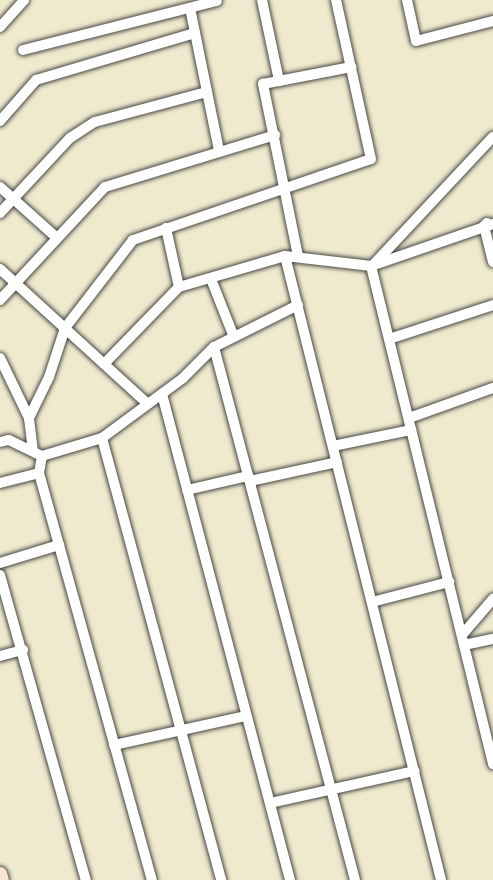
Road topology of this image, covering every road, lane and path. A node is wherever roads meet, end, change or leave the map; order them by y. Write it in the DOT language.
graph roads {
  1 [pos="24,0"];
  2 [pos="262,0"];
  3 [pos="336,0"];
  4 [pos="407,0"];
  5 [pos="217,1"];
  6 [pos="190,8"];
  7 [pos="493,21"];
  8 [pos="0,27"];
  9 [pos="195,33"];
  10 [pos="23,51"];
  11 [pos="351,67"];
  12 [pos="279,81"];
  13 [pos="207,92"];
  14 [pos="3,113"];
  15 [pos="275,135"];
  16 [pos="491,144"];
  17 [pos="219,151"];
  18 [pos="0,187"];
  19 [pos="287,187"];
  20 [pos="13,199"];
  21 [pos="0,213"];
  22 [pos="493,217"];
  23 [pos="489,225"];
  24 [pos="166,228"];
  25 [pos="56,237"];
  26 [pos="285,256"];
  27 [pos="298,256"];
  28 [pos="493,262"];
  29 [pos="372,266"];
  30 [pos="0,269"];
  31 [pos="211,279"];
  32 [pos="15,283"];
  33 [pos="179,287"];
  34 [pos="0,300"];
  35 [pos="298,304"];
  36 [pos="493,305"];
  37 [pos="64,328"];
  38 [pos="234,337"];
  39 [pos="389,339"];
  40 [pos="214,347"];
  41 [pos="0,358"];
  42 [pos="104,364"];
  43 [pos="493,388"];
  44 [pos="162,394"];
  45 [pos="148,404"];
  46 [pos="29,418"];
  47 [pos="409,418"];
  48 [pos="411,430"];
  49 [pos="28,432"];
  50 [pos="102,438"];
  51 [pos="5,441"];
  52 [pos="333,446"];
  53 [pos="38,453"];
  54 [pos="337,462"];
  55 [pos="39,473"];
  56 [pos="249,479"];
  57 [pos="0,483"];
  58 [pos="187,490"];
  59 [pos="59,545"];
  60 [pos="0,562"];
  61 [pos="0,575"];
  62 [pos="449,582"];
  63 [pos="493,599"];
  64 [pos="372,602"];
  65 [pos="493,639"];
  66 [pos="463,640"];
  67 [pos="22,650"];
  68 [pos="0,656"];
  69 [pos="246,716"];
  70 [pos="181,730"];
  71 [pos="114,745"];
  72 [pos="493,764"];
  73 [pos="414,771"];
  74 [pos="331,789"];
  75 [pos="270,803"];
  76 [pos="0,874"];
  77 [pos="2,880"];
  78 [pos="86,880"];
  79 [pos="152,880"];
  80 [pos="221,880"];
  81 [pos="290,880"];
  82 [pos="355,880"];
  83 [pos="441,880"];
  1 -- 8 [label="street"];
  2 -- 12 [label="street"];
  3 -- 11 [label="street"];
  4 -- 7 [label="street"];
  5 -- 6 [label="street"];
  6 -- 9 [label="street"];
  6 -- 10 [label="street"];
  9 -- 13 [label="street"];
  9 -- 14 [label="street"];
  11 -- 12 [label="street"];
  11 -- 19 [label="street"];
  12 -- 15 [label="street"];
  13 -- 17 [label="street"];
  13 -- 20 [label="street"];
  15 -- 17 [label="street"];
  15 -- 19 [label="street"];
  16 -- 29 [label="street"];
  17 -- 25 [label="street"];
  18 -- 20 [label="street"];
  19 -- 24 [label="street"];
  19 -- 27 [label="street"];
  20 -- 21 [label="street"];
  20 -- 25 [label="street"];
  22 -- 23 [label="street"];
  23 -- 28 [label="street"];
  23 -- 29 [label="street"];
  24 -- 33 [label="street"];
  24 -- 37 [label="street"];
  25 -- 32 [label="street"];
  26 -- 27 [label="street"];
  26 -- 31 [label="street"];
  26 -- 35 [label="street"];
  27 -- 29 [label="street"];
  29 -- 39 [label="street"];
  30 -- 32 [label="street"];
  31 -- 33 [label="street"];
  31 -- 38 [label="street"];
  32 -- 34 [label="street"];
  32 -- 37 [label="street"];
  33 -- 42 [label="street"];
  35 -- 38 [label="street"];
  35 -- 52 [label="street"];
  36 -- 39 [label="street"];
  37 -- 42 [label="street"];
  37 -- 46 [label="street"];
  38 -- 40 [label="street"];
  39 -- 47 [label="street"];
  40 -- 44 [label="street"];
  40 -- 56 [label="street"];
  41 -- 46 [label="street"];
  42 -- 45 [label="street"];
  43 -- 47 [label="street"];
  44 -- 45 [label="street"];
  44 -- 58 [label="street"];
  45 -- 50 [label="street"];
  46 -- 49 [label="street"];
  47 -- 48 [label="street"];
  48 -- 52 [label="street"];
  48 -- 62 [label="street"];
  49 -- 51 [label="street"];
  49 -- 53 [label="street"];
  50 -- 53 [label="street"];
  50 -- 70 [label="street"];
  51 -- 53 [label="street"];
  52 -- 54 [label="street"];
  53 -- 55 [label="street"];
  54 -- 56 [label="street"];
  54 -- 64 [label="street"];
  55 -- 57 [label="street"];
  55 -- 59 [label="street"];
  56 -- 58 [label="street"];
  56 -- 74 [label="street"];
  58 -- 69 [label="street"];
  59 -- 60 [label="street"];
  59 -- 71 [label="street"];
  61 -- 67 [label="street"];
  62 -- 64 [label="street"];
  62 -- 66 [label="street"];
  63 -- 66 [label="street"];
  64 -- 73 [label="street"];
  65 -- 66 [label="street"];
  66 -- 72 [label="street"];
  67 -- 68 [label="street"];
  67 -- 78 [label="street"];
  69 -- 70 [label="street"];
  69 -- 75 [label="street"];
  70 -- 71 [label="street"];
  70 -- 80 [label="street"];
  71 -- 79 [label="street"];
  73 -- 74 [label="street"];
  73 -- 83 [label="street"];
  74 -- 75 [label="street"];
  74 -- 82 [label="street"];
  75 -- 81 [label="street"];
  76 -- 77 [label="street"];
}
